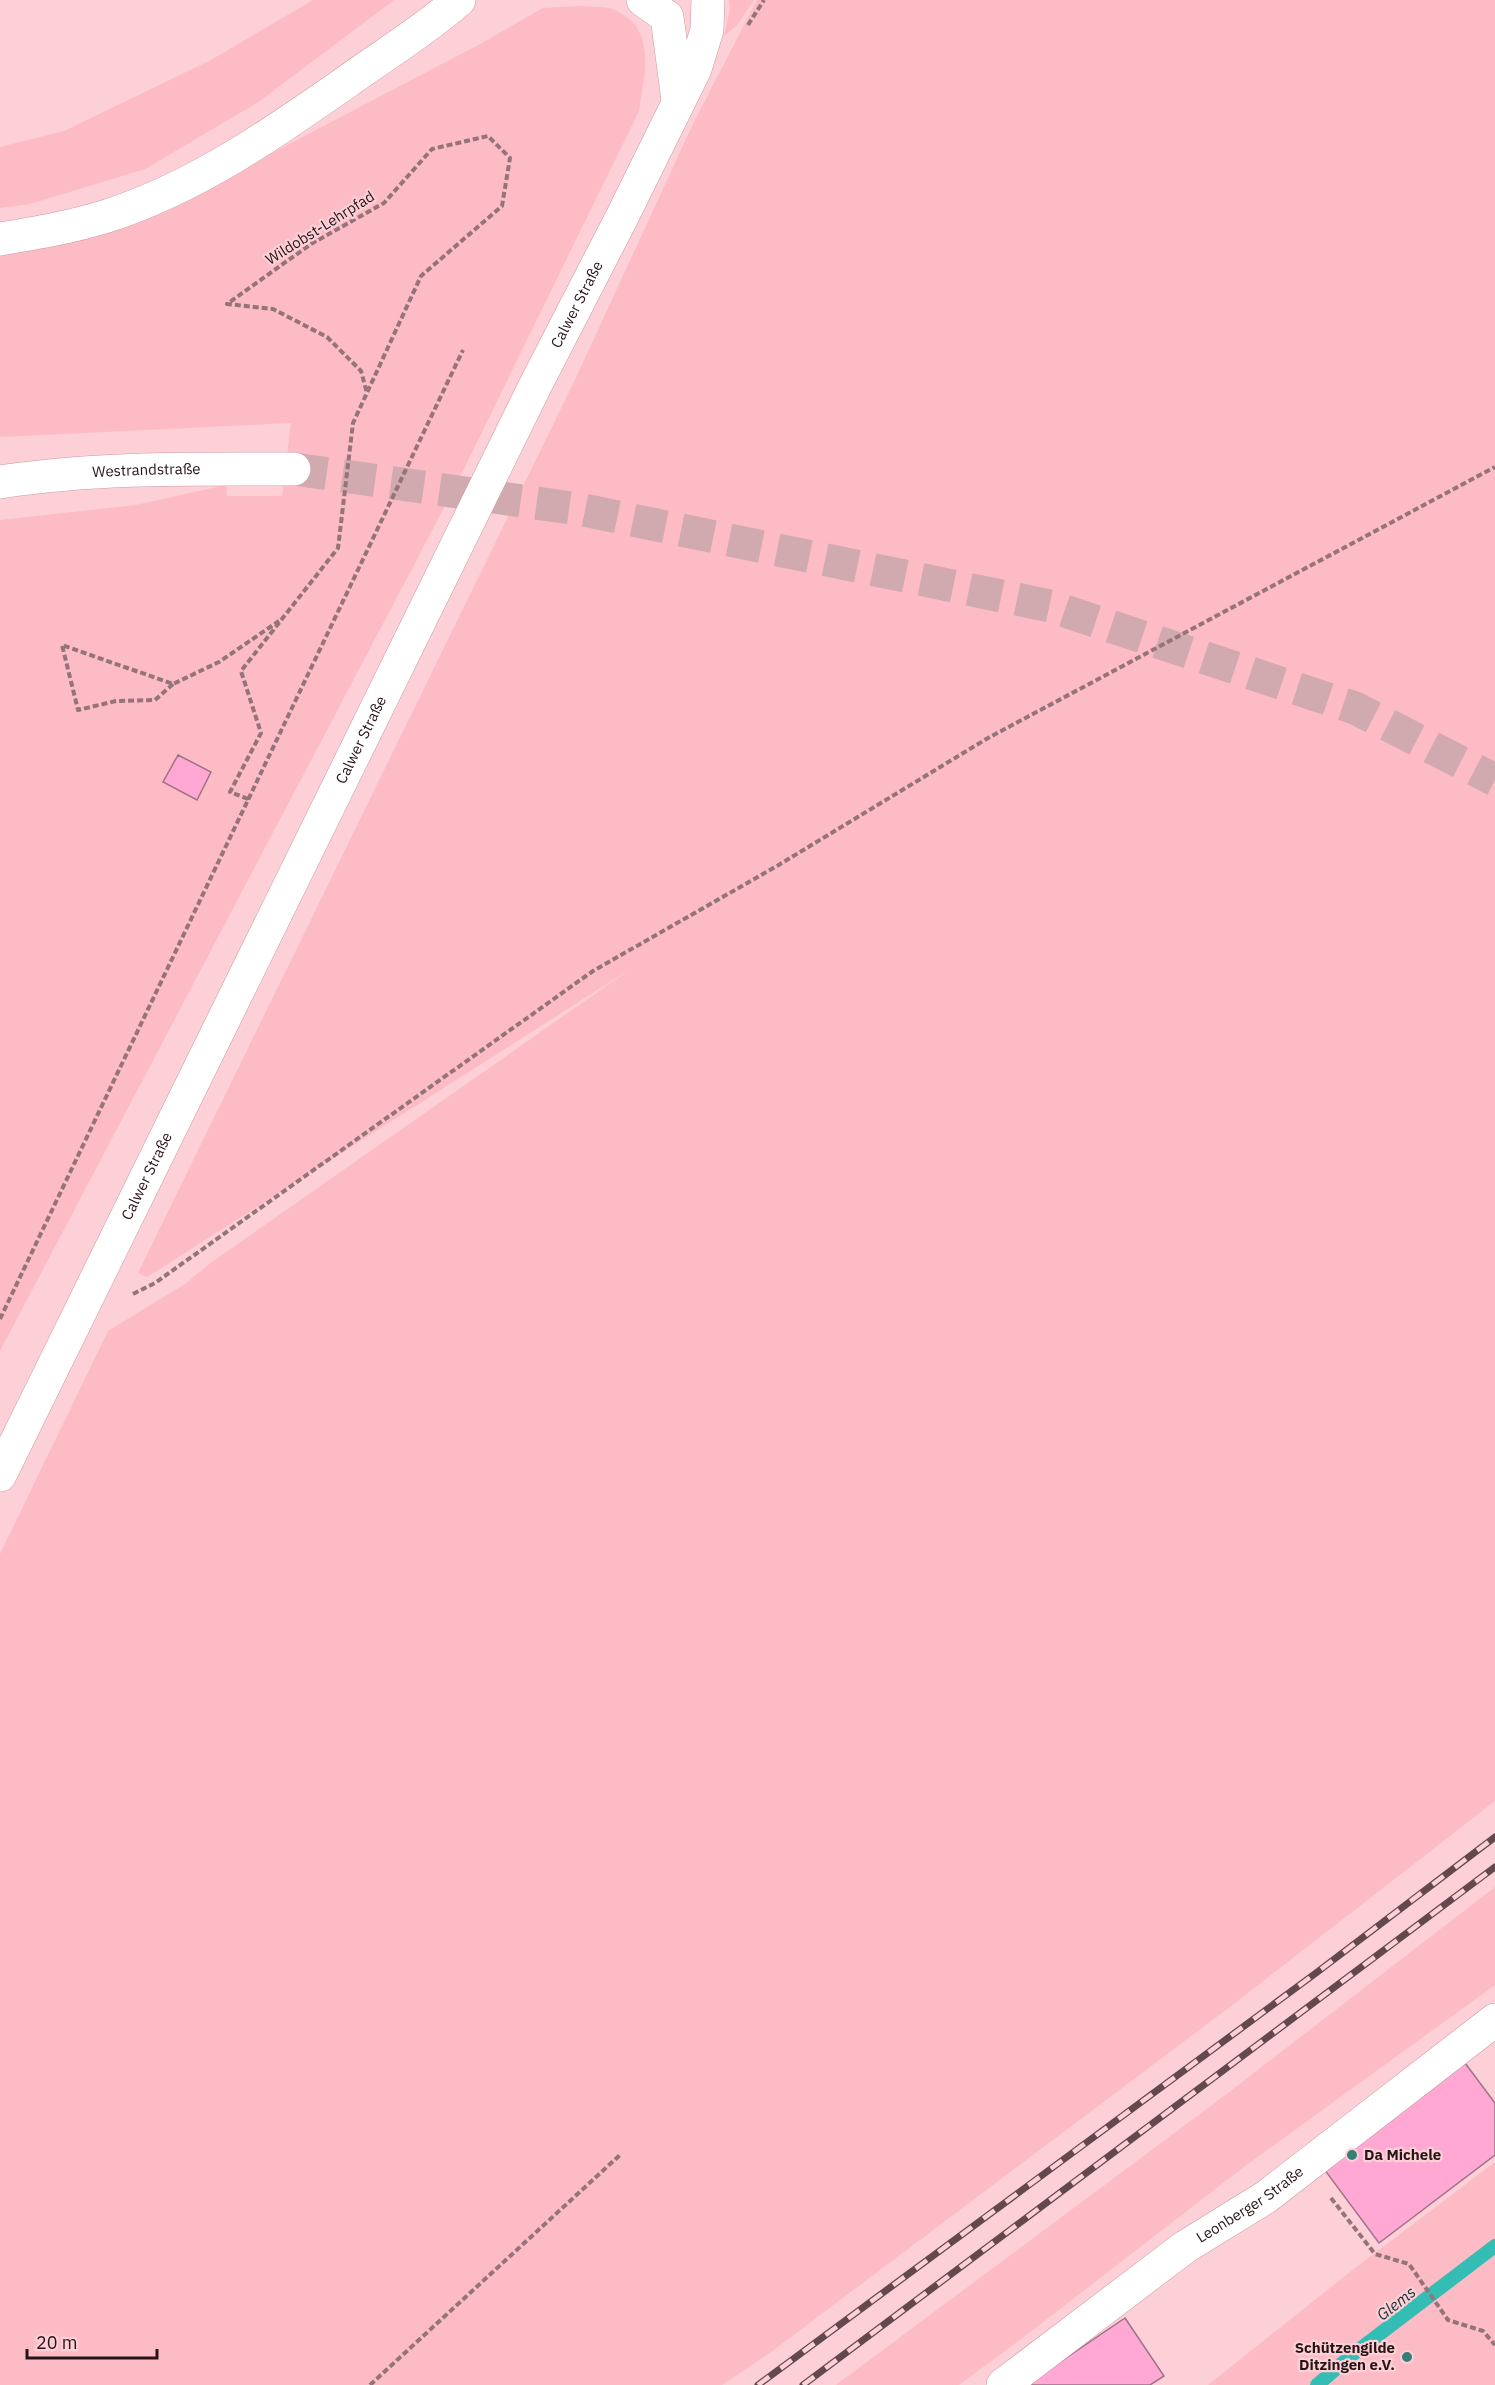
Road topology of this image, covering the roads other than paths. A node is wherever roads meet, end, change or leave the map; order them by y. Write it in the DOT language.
graph roads {
  1 [pos="480,0"];
  2 [pos="708,0"];
  3 [pos="453,5"];
  4 [pos="657,6"];
  5 [pos="678,100"];
  6 [pos="0,239"];
  7 [pos="294,469"];
  8 [pos="0,482"];
  9 [pos="0,1475"];
  10 [pos="1495,2020"];
  11 [pos="1003,2385"];
  1 -- 3 [label="street"];
  2 -- 5 [label="street, Calwer Straße"];
  3 -- 6 [label="street"];
  4 -- 5 [label="street"];
  5 -- 9 [label="street, Calwer Straße"];
  7 -- 8 [label="street, Westrandstraße"];
  10 -- 11 [label="street, Leonberger Straße"];
}
